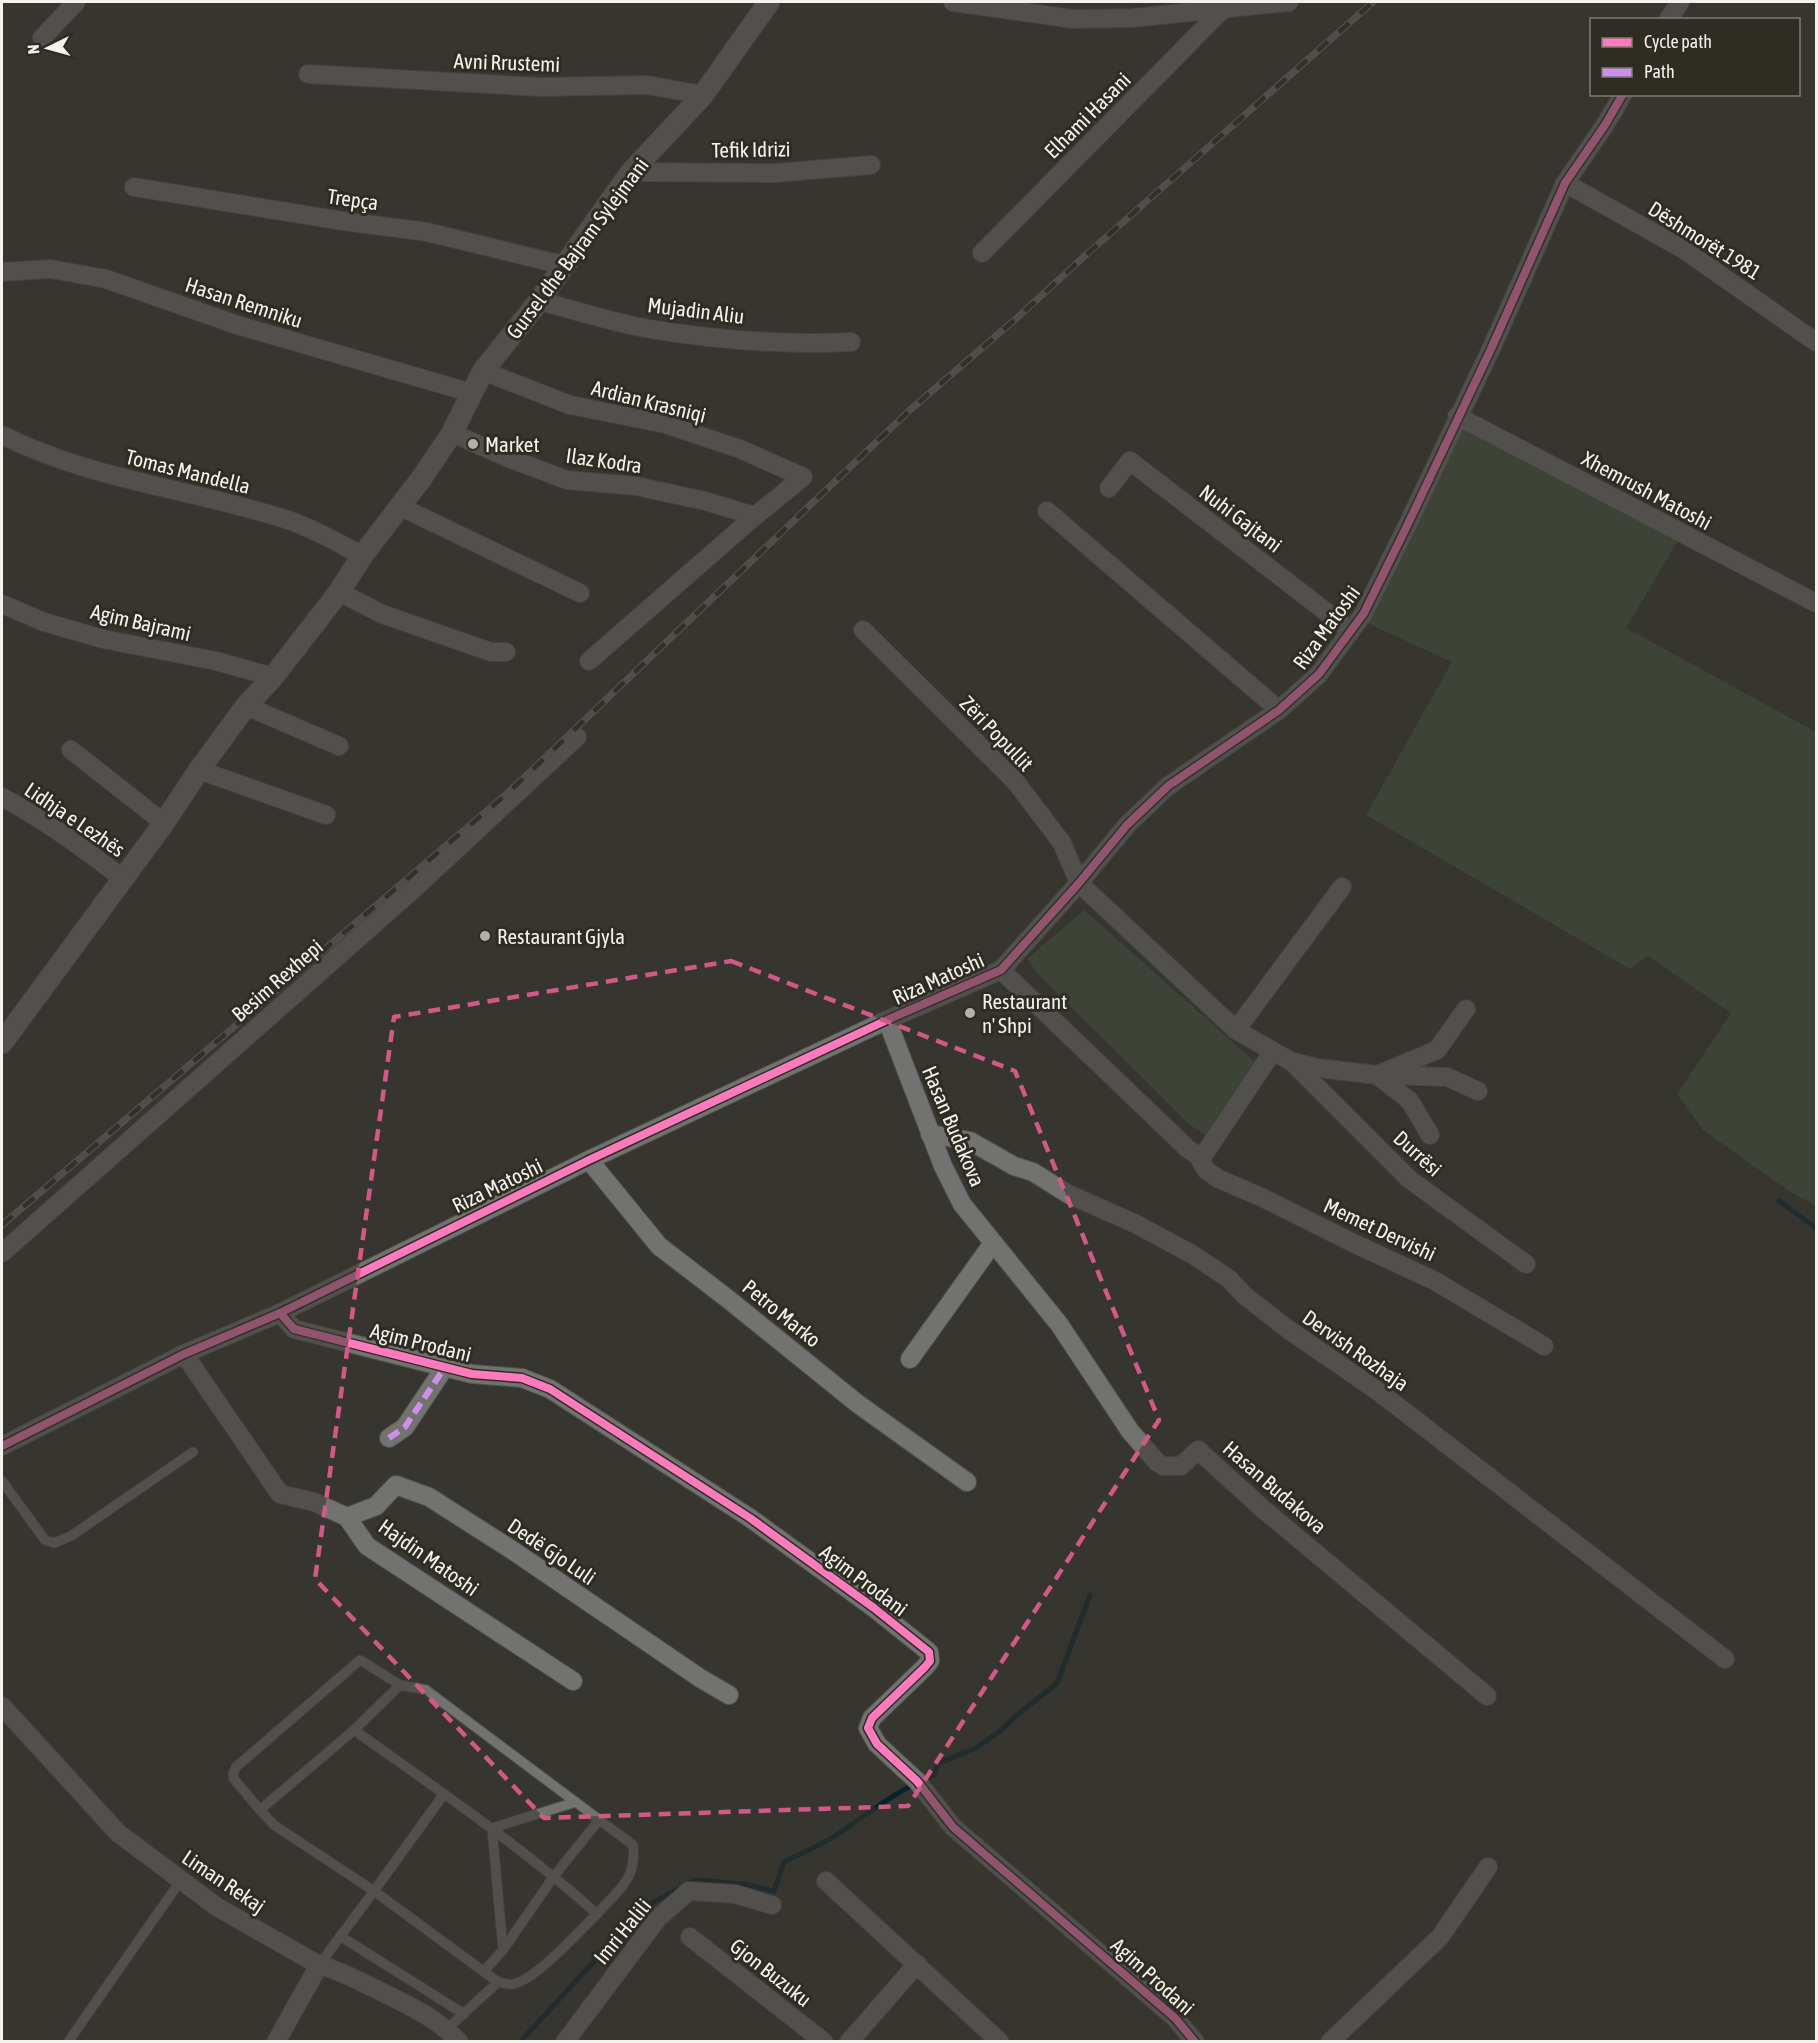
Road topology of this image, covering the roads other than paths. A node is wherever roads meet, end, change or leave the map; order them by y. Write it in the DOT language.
graph roads {
  1 [pos="76,2"];
  2 [pos="769,2"];
  3 [pos="953,2"];
  4 [pos="1289,2"];
  5 [pos="1680,2"];
  6 [pos="1223,9"];
  7 [pos="1669,18"];
  8 [pos="42,38"];
  9 [pos="308,74"];
  10 [pos="703,95"];
  11 [pos="1622,96"];
  12 [pos="871,165"];
  13 [pos="631,172"];
  14 [pos="1564,183"];
  15 [pos="134,187"];
  16 [pos="982,253"];
  17 [pos="563,265"];
  18 [pos="2,272"];
  19 [pos="539,301"];
  20 [pos="851,342"];
  21 [pos="1816,342"];
  22 [pos="483,371"];
  23 [pos="472,393"];
  24 [pos="1457,416"];
  25 [pos="452,433"];
  26 [pos="2,435"];
  27 [pos="1109,488"];
  28 [pos="400,507"];
  29 [pos="1047,512"];
  30 [pos="755,516"];
  31 [pos="362,556"];
  32 [pos="339,592"];
  33 [pos="580,593"];
  34 [pos="1816,603"];
  35 [pos="2,604"];
  36 [pos="863,630"];
  37 [pos="1351,631"];
  38 [pos="507,652"];
  39 [pos="589,661"];
  40 [pos="273,677"];
  41 [pos="246,706"];
  42 [pos="1279,710"];
  43 [pos="578,736"];
  44 [pos="339,746"];
  45 [pos="71,750"];
  46 [pos="199,770"];
  47 [pos="2,797"];
  48 [pos="326,815"];
  49 [pos="165,823"];
  50 [pos="123,879"];
  51 [pos="1079,883"];
  52 [pos="1342,887"];
  53 [pos="1001,969"];
  54 [pos="1466,1010"];
  55 [pos="886,1020"];
  56 [pos="1236,1030"];
  57 [pos="2,1043"];
  58 [pos="1273,1051"];
  59 [pos="1292,1062"];
  60 [pos="1377,1075"];
  61 [pos="1478,1091"];
  62 [pos="930,1134"];
  63 [pos="1430,1135"];
  64 [pos="1198,1156"];
  65 [pos="589,1160"];
  66 [pos="993,1243"];
  67 [pos="2,1253"];
  68 [pos="1526,1264"];
  69 [pos="280,1314"];
  70 [pos="1544,1346"];
  71 [pos="184,1354"];
  72 [pos="910,1359"];
  73 [pos="445,1368"];
  74 [pos="389,1438"];
  75 [pos="2,1446"];
  76 [pos="193,1452"];
  77 [pos="2,1480"];
  78 [pos="967,1482"];
  79 [pos="347,1517"];
  80 [pos="1725,1659"];
  81 [pos="573,1681"];
  82 [pos="400,1685"];
  83 [pos="729,1695"];
  84 [pos="1486,1696"];
  85 [pos="2,1706"];
  86 [pos="354,1730"];
  87 [pos="444,1794"];
  88 [pos="576,1802"];
  89 [pos="260,1810"];
  90 [pos="599,1820"];
  91 [pos="492,1828"];
  92 [pos="1488,1867"];
  93 [pos="554,1876"];
  94 [pos="181,1880"];
  95 [pos="826,1881"];
  96 [pos="374,1891"];
  97 [pos="772,1905"];
  98 [pos="597,1914"];
  99 [pos="340,1936"];
  100 [pos="690,1937"];
  101 [pos="502,1950"];
  102 [pos="917,1964"];
  103 [pos="319,1965"];
  104 [pos="484,1971"];
  105 [pos="498,1982"];
  106 [pos="464,2014"];
  107 [pos="453,2035"];
  108 [pos="68,2042"];
  109 [pos="276,2042"];
  110 [pos="565,2042"];
  111 [pos="824,2042"];
  112 [pos="849,2042"];
  113 [pos="1000,2042"];
  114 [pos="1195,2042"];
  115 [pos="1330,2042"];
  1 -- 8 [label="street"];
  2 -- 10 [label="street, Gursel dhe Bajram Sylejmani"];
  3 -- 6 [label="street"];
  4 -- 6 [label="street"];
  5 -- 7 [label="street"];
  6 -- 16 [label="street, Elhami Hasani"];
  9 -- 10 [label="street, Avni Rrustemi"];
  10 -- 13 [label="street, Gursel dhe Bajram Sylejmani"];
  11 -- 14 [label="street, Riza Matoshi"];
  12 -- 13 [label="street, Tefik Idrizi"];
  13 -- 17 [label="street, Gursel dhe Bajram Sylejmani"];
  14 -- 21 [label="street, Dëshmorët 1981"];
  14 -- 24 [label="street, Riza Matoshi"];
  15 -- 17 [label="street, Trepça"];
  17 -- 19 [label="street, Gursel dhe Bajram Sylejmani"];
  18 -- 23 [label="street, Hasan Remniku"];
  19 -- 20 [label="street, Mujadin Aliu"];
  19 -- 22 [label="street, Gursel dhe Bajram Sylejmani"];
  22 -- 23 [label="street, Gursel dhe Bajram Sylejmani"];
  22 -- 30 [label="street, Ardian Krasniqi"];
  23 -- 25 [label="street, Gursel dhe Bajram Sylejmani"];
  24 -- 34 [label="street, Xhemrush Matoshi"];
  24 -- 37 [label="street, Riza Matoshi"];
  25 -- 28 [label="street, Gursel dhe Bajram Sylejmani"];
  25 -- 30 [label="street, Ilaz Kodra"];
  26 -- 31 [label="street, Tomas Mandella"];
  27 -- 37 [label="street, Nuhi Gajtani"];
  28 -- 31 [label="street, Gursel dhe Bajram Sylejmani"];
  28 -- 33 [label="street"];
  29 -- 42 [label="street"];
  30 -- 39 [label="street"];
  31 -- 32 [label="street, Gursel dhe Bajram Sylejmani"];
  32 -- 38 [label="street"];
  32 -- 40 [label="street, Gursel dhe Bajram Sylejmani"];
  35 -- 40 [label="street, Agim Bajrami"];
  36 -- 51 [label="street, Zëri Popullit"];
  37 -- 42 [label="street, Riza Matoshi"];
  40 -- 41 [label="street, Gursel dhe Bajram Sylejmani"];
  41 -- 44 [label="street"];
  41 -- 46 [label="street, Gursel dhe Bajram Sylejmani"];
  42 -- 51 [label="street, Riza Matoshi"];
  43 -- 67 [label="street, Besim Rexhepi"];
  45 -- 49 [label="street"];
  46 -- 48 [label="street"];
  46 -- 49 [label="street, Gursel dhe Bajram Sylejmani"];
  47 -- 50 [label="street, Lidhja e Lezhës"];
  49 -- 50 [label="street, Gursel dhe Bajram Sylejmani"];
  50 -- 57 [label="street, Gursel dhe Bajram Sylejmani"];
  51 -- 53 [label="street, Riza Matoshi"];
  51 -- 56 [label="street, Durrësi"];
  52 -- 56 [label="street"];
  53 -- 55 [label="street, Riza Matoshi"];
  53 -- 64 [label="street, Memet Dervishi"];
  54 -- 60 [label="street, Durrësi"];
  55 -- 62 [label="street, Hasan Budakova"];
  55 -- 65 [label="street, Riza Matoshi"];
  56 -- 58 [label="street, Durrësi"];
  58 -- 59 [label="street, Durrësi"];
  58 -- 64 [label="street"];
  59 -- 60 [label="street, Durrësi"];
  59 -- 68 [label="street, Durrësi"];
  60 -- 61 [label="street, Durrësi"];
  60 -- 63 [label="street, Durrësi"];
  62 -- 66 [label="street, Hasan Budakova"];
  62 -- 80 [label="street, Dervish Rozhaja"];
  64 -- 70 [label="street, Memet Dervishi"];
  65 -- 69 [label="street, Riza Matoshi"];
  65 -- 78 [label="street, Petro Marko"];
  66 -- 72 [label="street"];
  66 -- 84 [label="street, Hasan Budakova"];
  69 -- 71 [label="street, Riza Matoshi"];
  69 -- 73 [label="street, Agim Prodani"];
  71 -- 75 [label="street, Riza Matoshi"];
  71 -- 79 [label="street"];
  73 -- 74 [label="street"];
  73 -- 114 [label="street, Agim Prodani"];
  76 -- 77 [label="lane"];
  79 -- 81 [label="street, Hajdin Matoshi"];
  79 -- 83 [label="street, Dedë Gjo Luli"];
  82 -- 86 [label="lane"];
  82 -- 88 [label="lane"];
  82 -- 89 [label="lane"];
  85 -- 94 [label="street, Liman Rekaj"];
  86 -- 87 [label="lane"];
  86 -- 89 [label="lane"];
  87 -- 91 [label="lane"];
  87 -- 96 [label="lane"];
  88 -- 90 [label="lane"];
  88 -- 91 [label="lane"];
  89 -- 96 [label="lane"];
  90 -- 93 [label="lane"];
  90 -- 98 [label="lane"];
  91 -- 93 [label="lane"];
  91 -- 101 [label="lane"];
  92 -- 115 [label="street"];
  93 -- 98 [label="lane"];
  93 -- 101 [label="lane"];
  94 -- 103 [label="street, Liman Rekaj"];
  94 -- 108 [label="lane"];
  95 -- 102 [label="street"];
  96 -- 99 [label="lane"];
  96 -- 104 [label="lane"];
  97 -- 110 [label="street, Imri Halili"];
  98 -- 105 [label="lane"];
  99 -- 103 [label="lane"];
  99 -- 106 [label="lane"];
  100 -- 111 [label="street, Gjon Buzuku"];
  101 -- 104 [label="lane"];
  102 -- 112 [label="street"];
  102 -- 113 [label="street"];
  103 -- 107 [label="street, Liman Rekaj"];
  103 -- 109 [label="street"];
  104 -- 105 [label="lane"];
  105 -- 106 [label="lane"];
  106 -- 107 [label="lane"];
}
